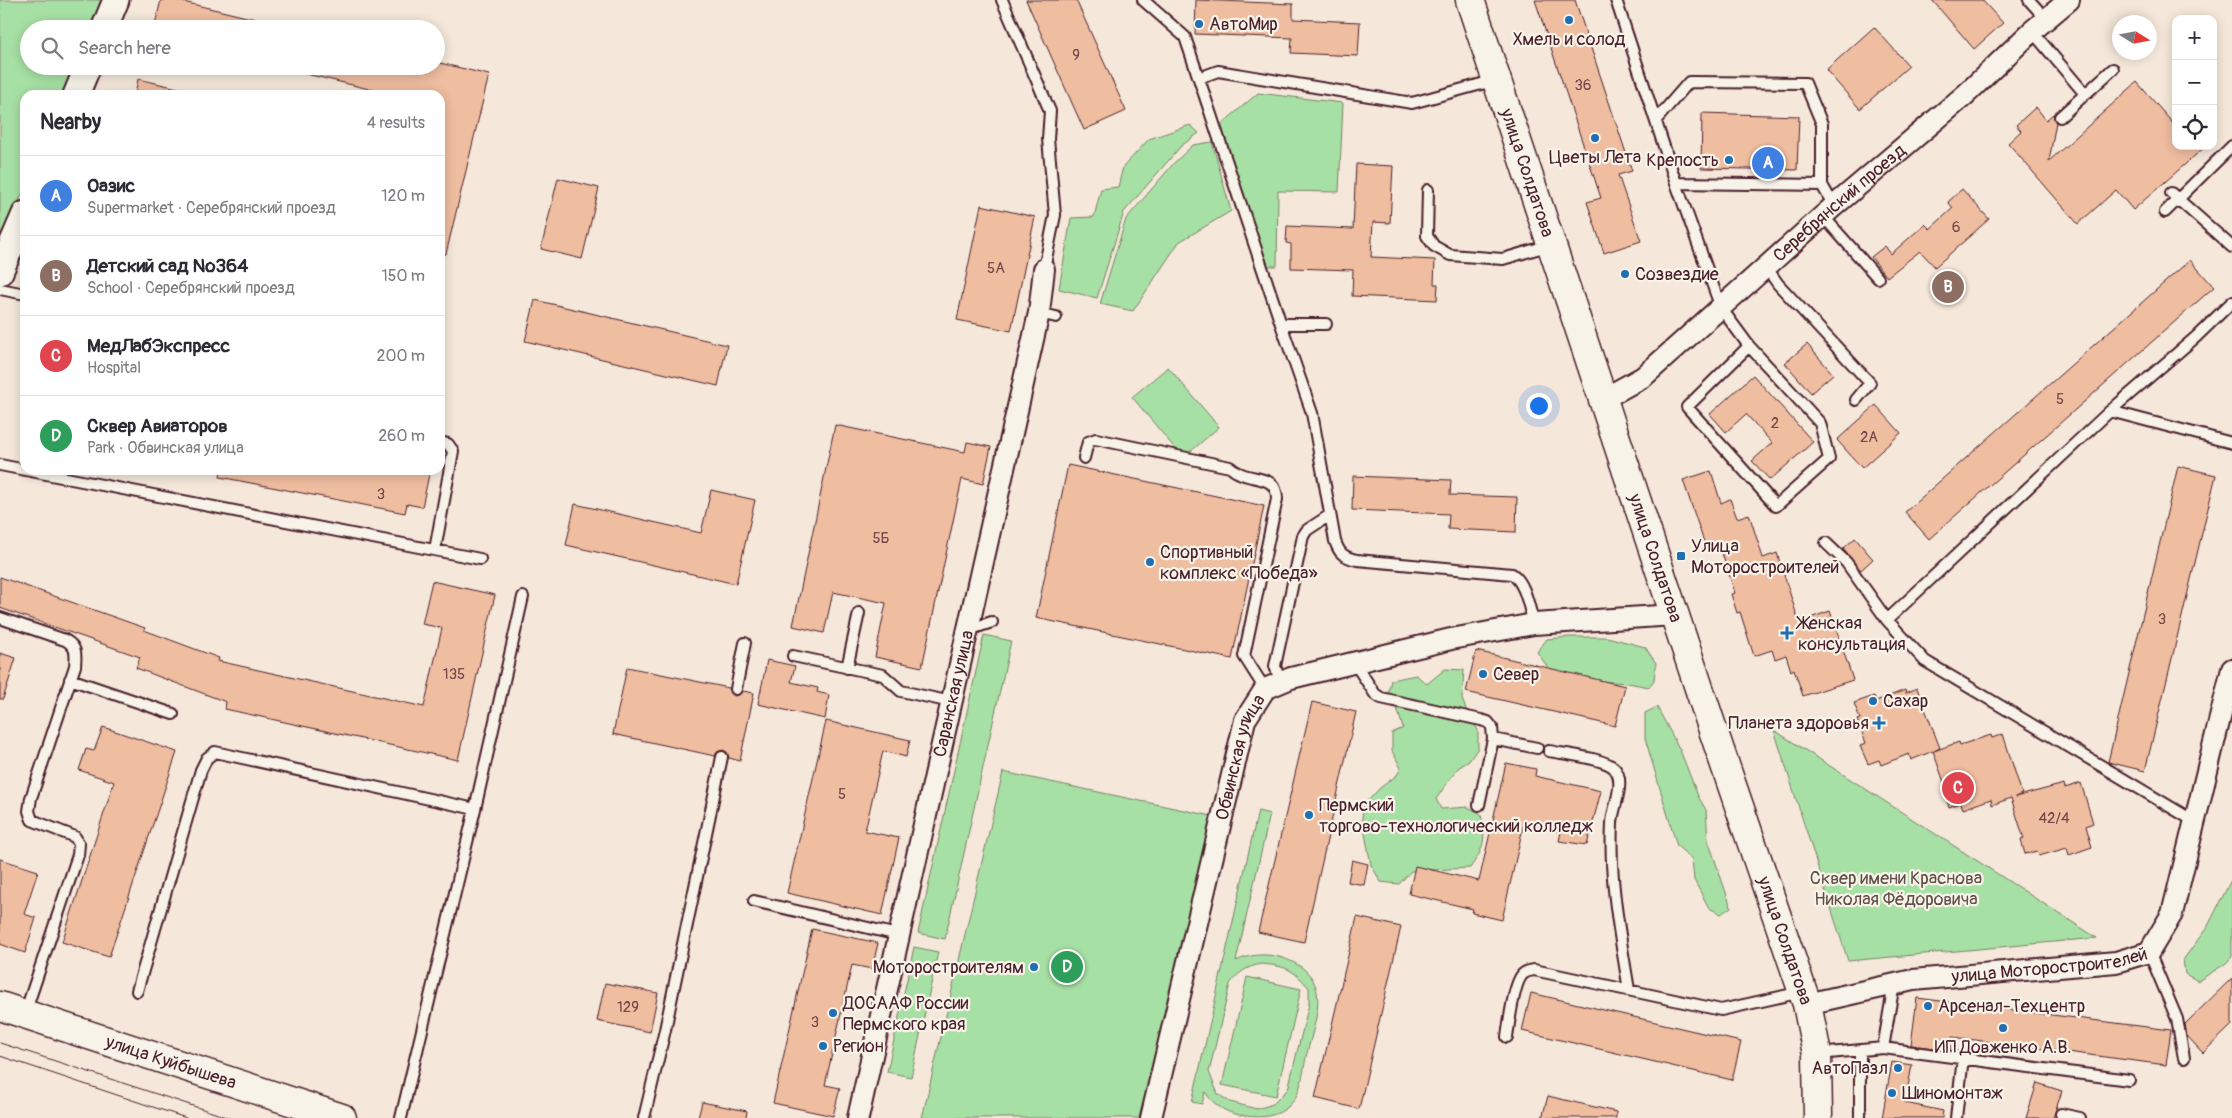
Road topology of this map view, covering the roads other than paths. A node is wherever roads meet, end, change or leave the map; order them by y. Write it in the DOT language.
graph roads {
  1 [pos="116,0"];
  2 [pos="1002,0"];
  3 [pos="1143,0"];
  4 [pos="1470,0"];
  5 [pos="1616,0"];
  6 [pos="2029,0"];
  7 [pos="2069,0"];
  8 [pos="108,20"];
  9 [pos="2039,25"];
  10 [pos="2113,69"];
  11 [pos="84,75"];
  12 [pos="1199,78"];
  13 [pos="1497,80"];
  14 [pos="78,90"];
  15 [pos="2085,94"];
  16 [pos="2060,117"];
  17 [pos="1656,120"];
  18 [pos="2232,146"];
  19 [pos="1676,183"];
  20 [pos="1822,185"];
  21 [pos="1428,190"];
  22 [pos="2174,196"];
  23 [pos="1829,211"];
  24 [pos="2165,212"];
  25 [pos="20,226"];
  26 [pos="1551,245"];
  27 [pos="2232,247"];
  28 [pos="1766,267"];
  29 [pos="1044,269"];
  30 [pos="0,272"];
  31 [pos="1878,278"];
  32 [pos="0,289"];
  33 [pos="20,293"];
  34 [pos="2232,302"];
  35 [pos="1721,308"];
  36 [pos="1281,324"];
  37 [pos="1326,324"];
  38 [pos="1749,346"];
  39 [pos="1603,399"];
  40 [pos="1856,400"];
  41 [pos="2110,411"];
  42 [pos="445,443"];
  43 [pos="2232,443"];
  44 [pos="1084,458"];
  45 [pos="0,466"];
  46 [pos="20,470"];
  47 [pos="47,475"];
  48 [pos="1330,515"];
  49 [pos="1826,543"];
  50 [pos="435,550"];
  51 [pos="480,559"];
  52 [pos="523,597"];
  53 [pos="859,613"];
  54 [pos="1675,615"];
  55 [pos="0,618"];
  56 [pos="1887,620"];
  57 [pos="992,622"];
  58 [pos="1534,624"];
  59 [pos="967,630"];
  60 [pos="745,643"];
  61 [pos="793,656"];
  62 [pos="1354,662"];
  63 [pos="847,668"];
  64 [pos="2232,669"];
  65 [pos="70,680"];
  66 [pos="1273,685"];
  67 [pos="736,690"];
  68 [pos="951,702"];
  69 [pos="173,714"];
  70 [pos="1492,739"];
  71 [pos="1537,748"];
  72 [pos="1548,751"];
  73 [pos="722,757"];
  74 [pos="1479,805"];
  75 [pos="475,809"];
  76 [pos="2194,821"];
  77 [pos="754,901"];
  78 [pos="898,935"];
  79 [pos="2149,952"];
  80 [pos="1894,983"];
  81 [pos="1629,990"];
  82 [pos="137,991"];
  83 [pos="1804,998"];
  84 [pos="12,1010"];
  85 [pos="1506,1037"];
  86 [pos="1883,1048"];
  87 [pos="1860,1050"];
  88 [pos="1818,1054"];
  89 [pos="1963,1058"];
  90 [pos="2184,1058"];
  91 [pos="2129,1080"];
  92 [pos="2061,1114"];
  93 [pos="342,1118"];
  94 [pos="401,1118"];
  95 [pos="644,1118"];
  96 [pos="858,1118"];
  97 [pos="1151,1118"];
  98 [pos="1818,1118"];
  99 [pos="1860,1118"];
  100 [pos="1956,1118"];
  101 [pos="2080,1118"];
  1 -- 8 [label="street"];
  2 -- 29 [label="lane"];
  3 -- 12 [label="lane"];
  4 -- 13 [label="main road, улица Солдатова"];
  5 -- 17 [label="lane"];
  6 -- 9 [label="lane"];
  7 -- 9 [label="street, Серебрянский проезд"];
  9 -- 15 [label="lane"];
  9 -- 23 [label="street, Серебрянский проезд"];
  10 -- 15 [label="lane"];
  11 -- 14 [label="street"];
  12 -- 13 [label="lane"];
  12 -- 36 [label="lane"];
  13 -- 26 [label="main road, улица Солдатова"];
  15 -- 16 [label="lane"];
  17 -- 19 [label="lane"];
  17 -- 20 [label="lane"];
  18 -- 22 [label="lane"];
  19 -- 20 [label="lane"];
  19 -- 35 [label="lane"];
  20 -- 23 [label="lane"];
  21 -- 26 [label="lane"];
  22 -- 24 [label="lane"];
  22 -- 27 [label="lane"];
  23 -- 28 [label="street, Серебрянский проезд"];
  23 -- 31 [label="lane"];
  25 -- 30 [label="street"];
  26 -- 39 [label="main road, улица Солдатова"];
  28 -- 35 [label="street, Серебрянский проезд"];
  28 -- 40 [label="lane"];
  29 -- 59 [label="street, Саранская улица"];
  32 -- 33 [label="lane"];
  34 -- 41 [label="lane"];
  35 -- 38 [label="lane"];
  35 -- 39 [label="street, Серебрянский проезд"];
  36 -- 37 [label="lane"];
  36 -- 48 [label="lane"];
  38 -- 38 [label="lane"];
  39 -- 54 [label="main road, улица Солдатова"];
  41 -- 43 [label="lane"];
  41 -- 56 [label="lane"];
  42 -- 50 [label="lane"];
  44 -- 66 [label="lane"];
  45 -- 46 [label="lane"];
  47 -- 50 [label="lane"];
  48 -- 58 [label="lane"];
  48 -- 66 [label="lane"];
  49 -- 56 [label="lane"];
  50 -- 51 [label="lane"];
  52 -- 75 [label="lane"];
  53 -- 63 [label="lane"];
  54 -- 58 [label="street, Обвинская улица"];
  54 -- 83 [label="main road, улица Солдатова"];
  55 -- 65 [label="lane"];
  56 -- 76 [label="lane"];
  57 -- 59 [label="lane"];
  58 -- 62 [label="street, Обвинская улица"];
  59 -- 68 [label="street, Саранская улица"];
  60 -- 67 [label="lane"];
  61 -- 63 [label="lane"];
  62 -- 66 [label="street, Обвинская улица"];
  62 -- 70 [label="lane"];
  63 -- 68 [label="lane"];
  64 -- 76 [label="street, улица Моторостроителей"];
  65 -- 69 [label="lane"];
  65 -- 84 [label="lane"];
  66 -- 97 [label="street, Обвинская улица"];
  68 -- 78 [label="street, Саранская улица"];
  70 -- 71 [label="lane"];
  70 -- 74 [label="lane"];
  72 -- 81 [label="lane"];
  73 -- 95 [label="lane"];
  75 -- 82 [label="lane"];
  75 -- 94 [label="lane"];
  76 -- 79 [label="street, улица Моторостроителей"];
  77 -- 78 [label="lane"];
  78 -- 96 [label="street, Саранская улица"];
  79 -- 80 [label="street, улица Моторостроителей"];
  79 -- 90 [label="lane"];
  80 -- 83 [label="street, улица Моторостроителей"];
  80 -- 86 [label="lane"];
  81 -- 83 [label="lane"];
  81 -- 85 [label="lane"];
  83 -- 88 [label="main road, улица Солдатова"];
  84 -- 93 [label="main road, улица Куйбышева"];
  86 -- 87 [label="lane"];
  86 -- 89 [label="lane"];
  87 -- 88 [label="lane"];
  87 -- 99 [label="lane"];
  88 -- 98 [label="main road, улица Солдатова"];
  89 -- 91 [label="lane"];
  89 -- 100 [label="lane"];
  92 -- 101 [label="lane"];
}
